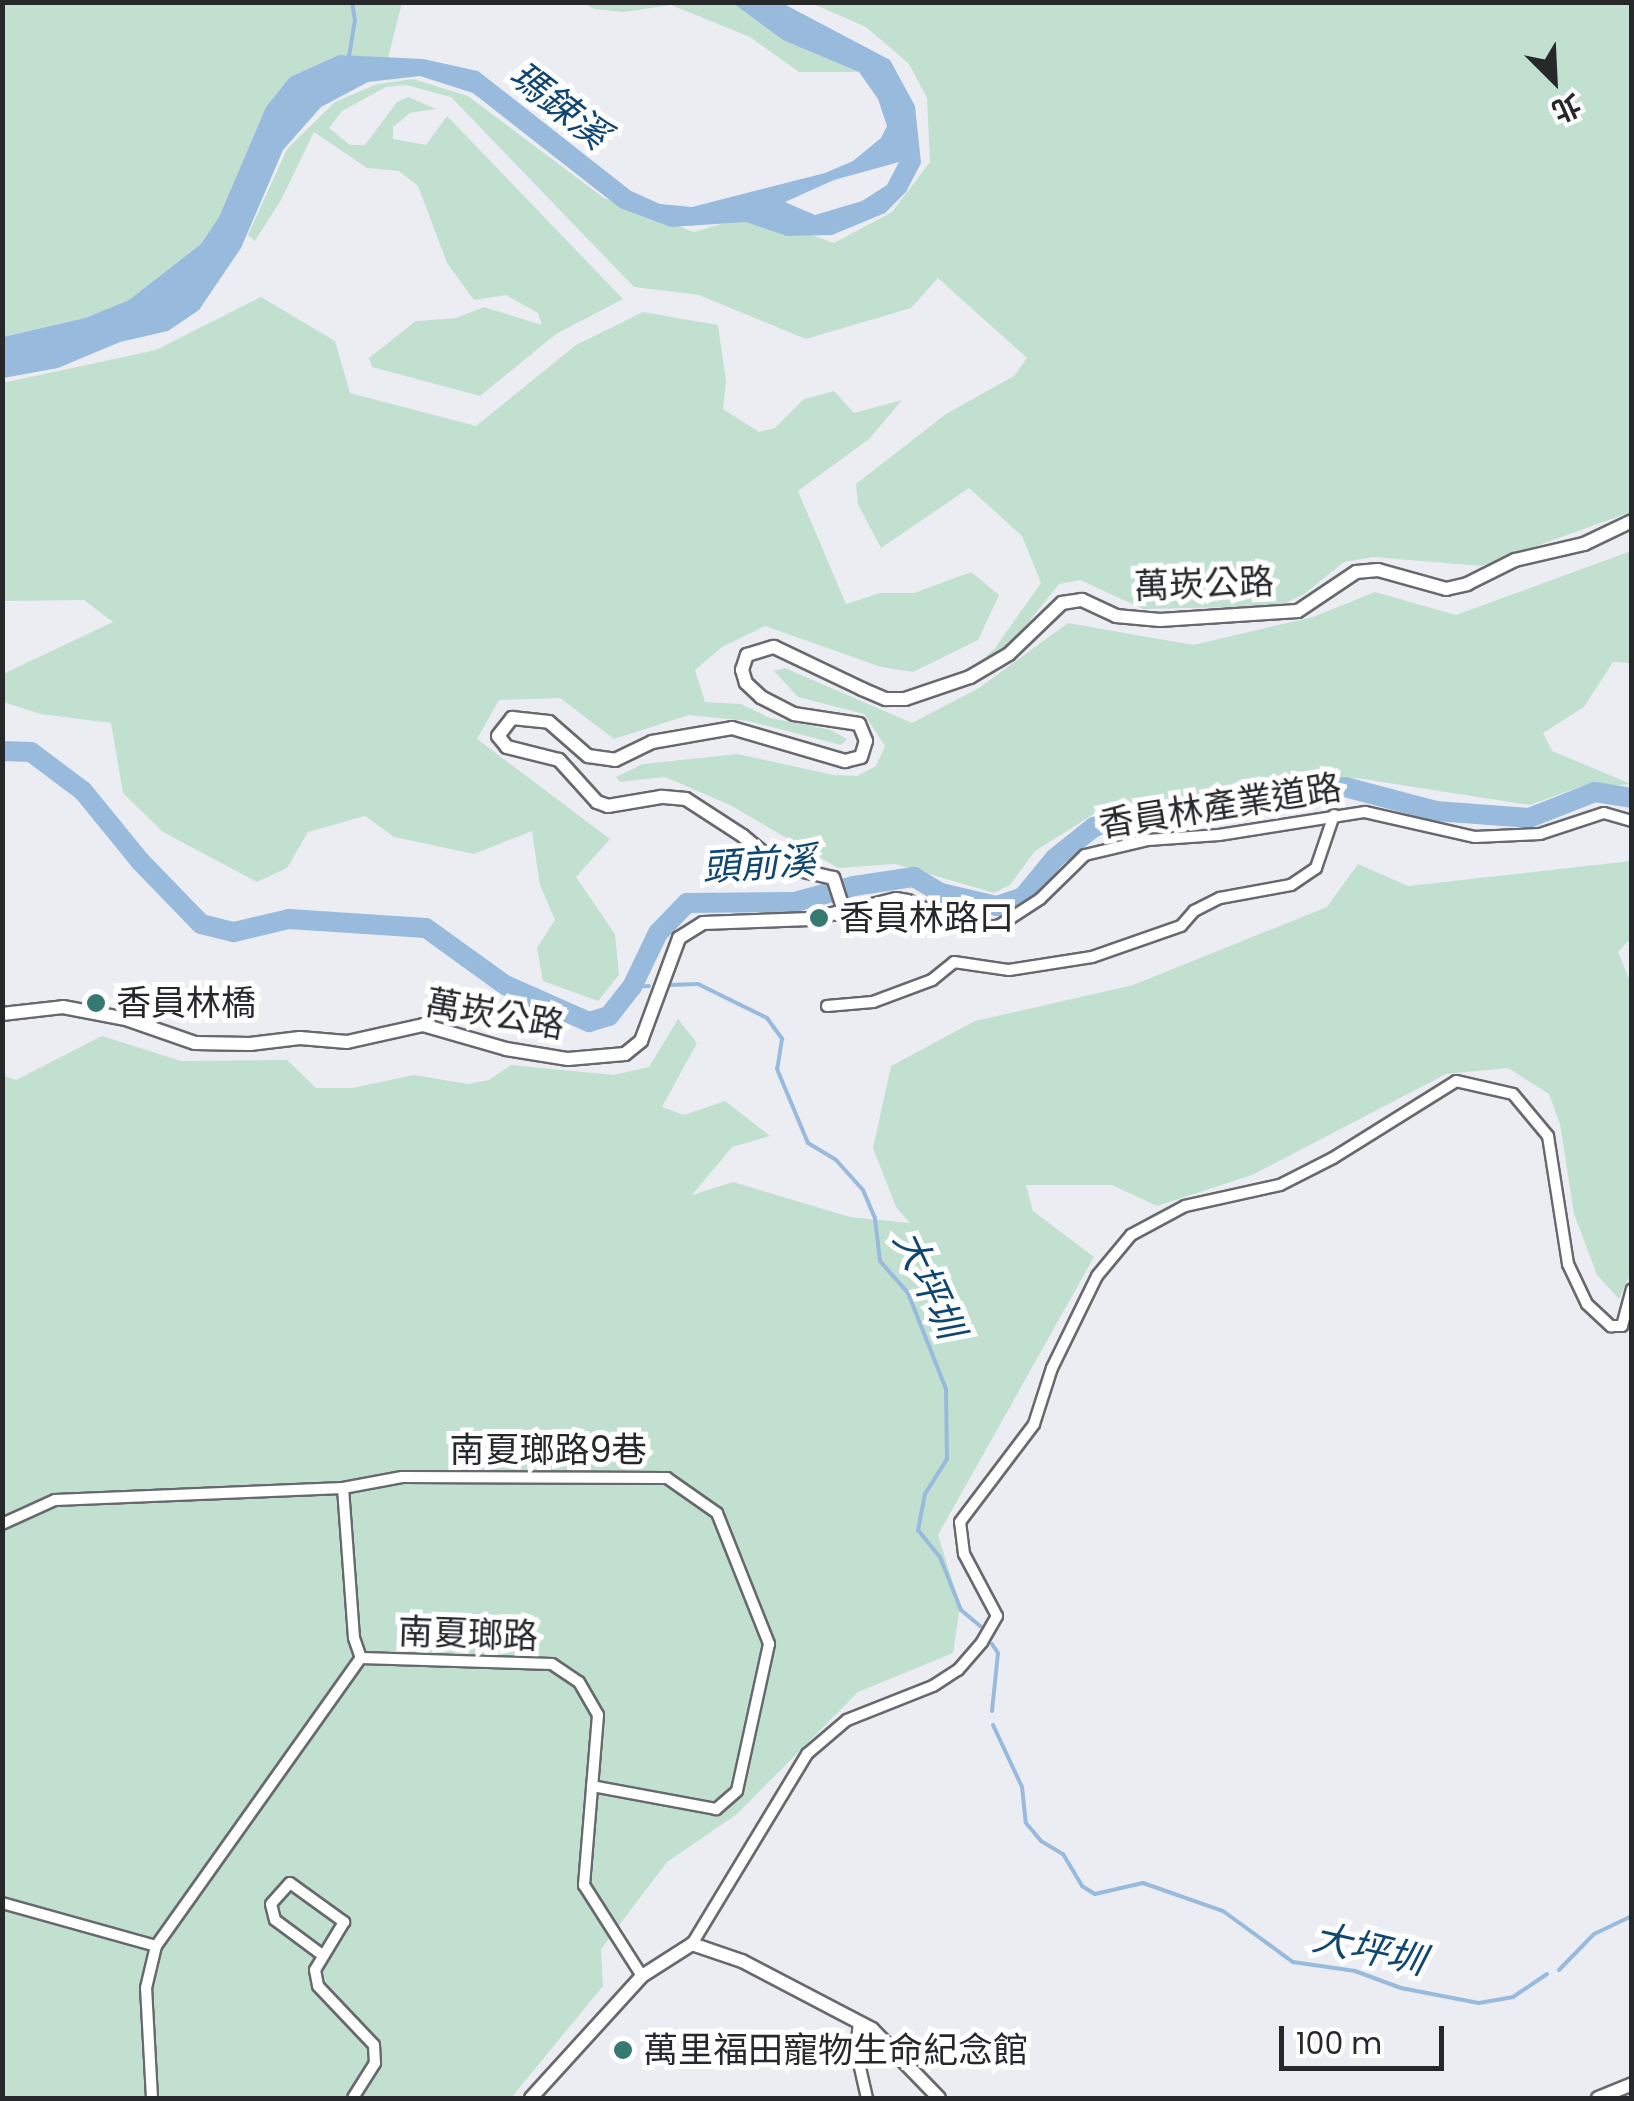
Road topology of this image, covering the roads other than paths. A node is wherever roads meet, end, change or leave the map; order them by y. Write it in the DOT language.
graph roads {
  1 [pos="1632,522"];
  2 [pos="1334,816"];
  3 [pos="1632,821"];
  4 [pos="844,911"];
  5 [pos="827,1006"];
  6 [pos="2,1014"];
  7 [pos="1632,1290"];
  8 [pos="1627,1325"];
  9 [pos="343,1488"];
  10 [pos="2,1524"];
  11 [pos="361,1658"];
  12 [pos="592,1786"];
  13 [pos="2,1902"];
  14 [pos="692,1944"];
  15 [pos="156,1946"];
  16 [pos="321,1954"];
  17 [pos="642,1976"];
  18 [pos="859,2022"];
  19 [pos="1632,2084"];
  20 [pos="152,2098"];
  21 [pos="353,2098"];
  22 [pos="531,2098"];
  23 [pos="867,2098"];
  24 [pos="938,2098"];
  25 [pos="1598,2098"];
  1 -- 4 [label="street, 萬崁公路"];
  2 -- 3 [label="street, 香員林產業道路"];
  2 -- 4 [label="street, 香員林產業道路"];
  2 -- 5 [label="street"];
  4 -- 6 [label="street, 萬崁公路"];
  7 -- 8 [label="street"];
  8 -- 14 [label="street"];
  9 -- 10 [label="street"];
  9 -- 11 [label="street"];
  9 -- 12 [label="street, 南夏瑯路9巷"];
  11 -- 12 [label="street, 南夏瑯路"];
  11 -- 15 [label="street, 南夏瑯路"];
  12 -- 17 [label="street, 南夏瑯路"];
  13 -- 15 [label="street"];
  14 -- 17 [label="street"];
  14 -- 18 [label="street"];
  15 -- 20 [label="street, 南夏瑯路"];
  16 -- 16 [label="street"];
  16 -- 21 [label="street"];
  17 -- 22 [label="street"];
  18 -- 23 [label="street"];
  18 -- 24 [label="street"];
  19 -- 25 [label="street"];
}
